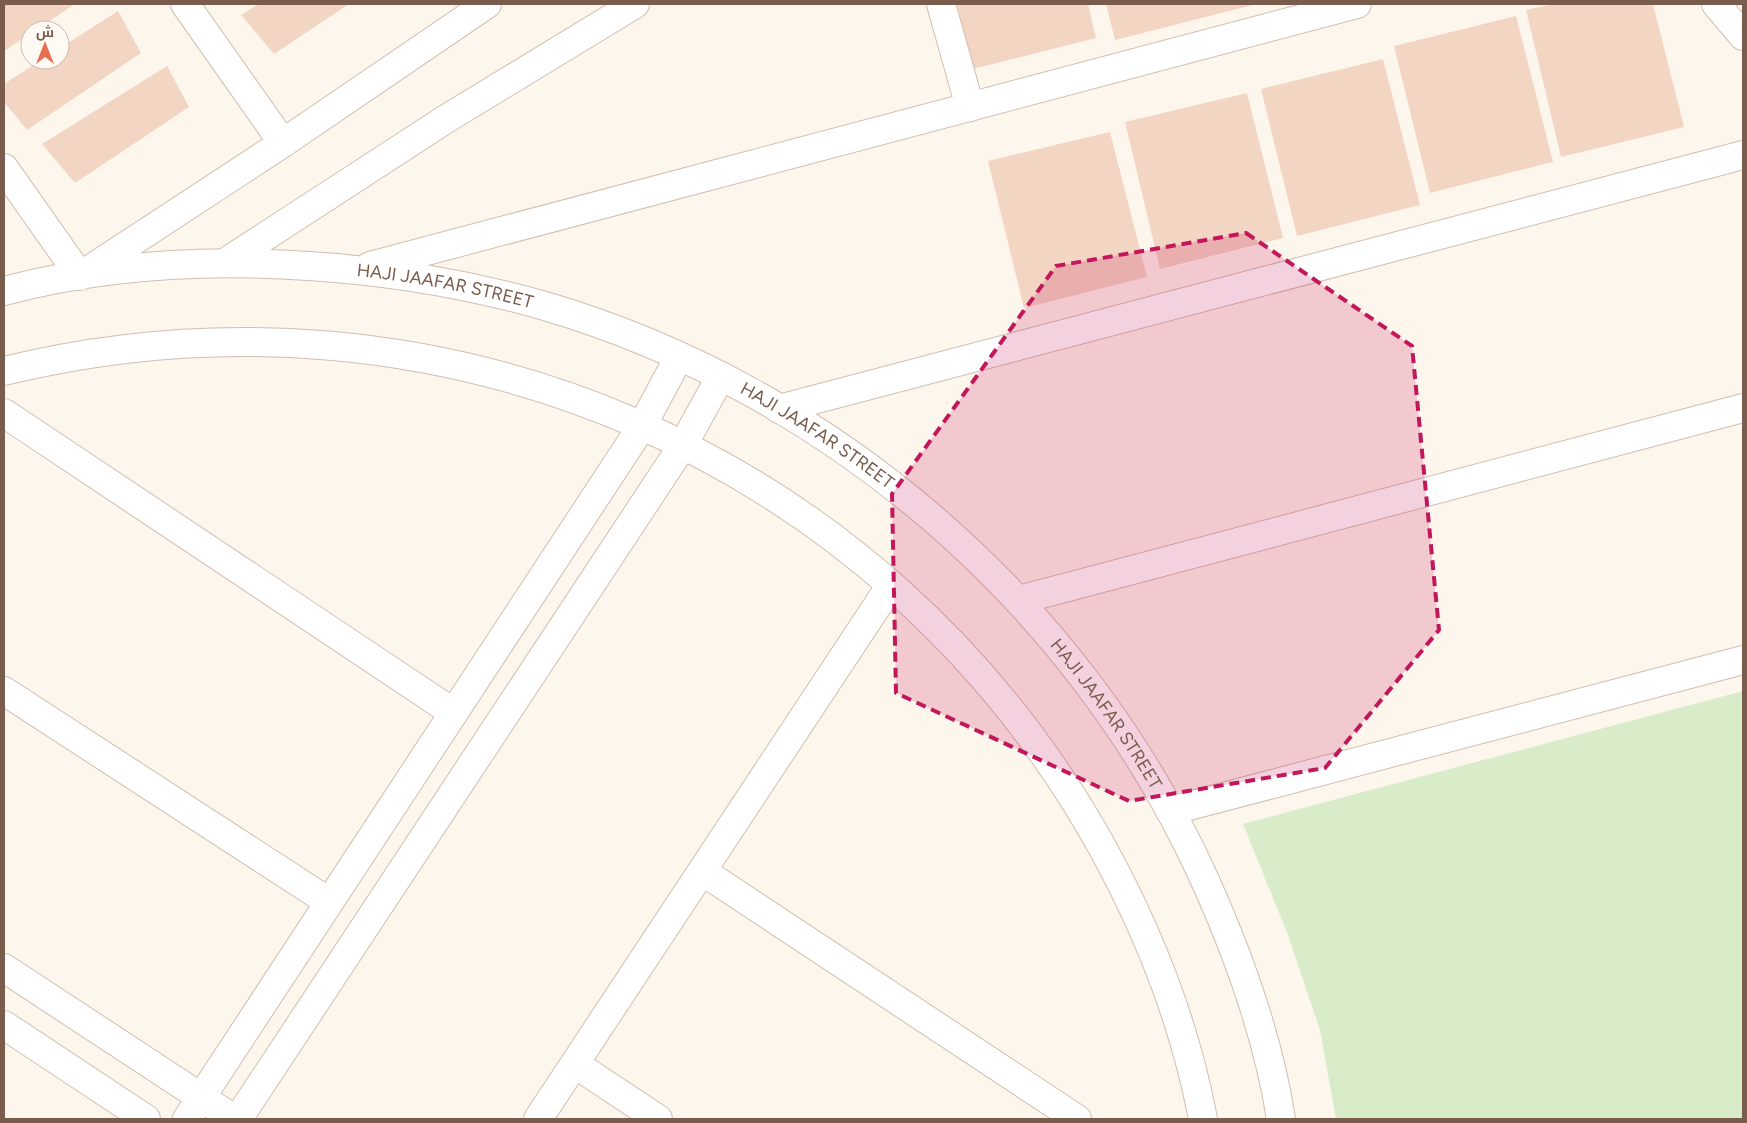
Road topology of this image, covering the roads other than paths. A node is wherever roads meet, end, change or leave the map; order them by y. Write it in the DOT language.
graph roads {
  1 [pos="185,4"];
  2 [pos="486,4"];
  3 [pos="635,4"];
  4 [pos="941,4"];
  5 [pos="1357,4"];
  6 [pos="1716,4"];
  7 [pos="1743,36"];
  8 [pos="970,107"];
  9 [pos="283,143"];
  10 [pos="1743,155"];
  11 [pos="4,168"];
  12 [pos="226,262"];
  13 [pos="359,269"];
  14 [pos="80,276"];
  15 [pos="4,291"];
  16 [pos="679,358"];
  17 [pos="4,372"];
  18 [pos="721,376"];
  19 [pos="1743,408"];
  20 [pos="779,409"];
  21 [pos="4,413"];
  22 [pos="642,426"];
  23 [pos="683,445"];
  24 [pos="891,585"];
  25 [pos="1018,600"];
  26 [pos="1743,660"];
  27 [pos="4,691"];
  28 [pos="454,713"];
  29 [pos="1170,811"];
  30 [pos="702,871"];
  31 [pos="329,902"];
  32 [pos="4,968"];
  33 [pos="4,1025"];
  34 [pos="575,1064"];
  35 [pos="194,1109"];
  36 [pos="146,1119"];
  37 [pos="234,1119"];
  38 [pos="238,1119"];
  39 [pos="538,1119"];
  40 [pos="658,1119"];
  41 [pos="1077,1119"];
  42 [pos="1202,1119"];
  43 [pos="1281,1119"];
  1 -- 9 [label="street"];
  2 -- 9 [label="street"];
  3 -- 12 [label="street"];
  4 -- 8 [label="street"];
  5 -- 8 [label="street"];
  6 -- 7 [label="street"];
  8 -- 13 [label="street"];
  9 -- 14 [label="street"];
  10 -- 20 [label="street"];
  11 -- 14 [label="street"];
  12 -- 13 [label="street, HAJI JAAFAR STREET"];
  12 -- 14 [label="street, HAJI JAAFAR STREET"];
  13 -- 16 [label="street, HAJI JAAFAR STREET"];
  14 -- 15 [label="street, HAJI JAAFAR STREET"];
  16 -- 18 [label="street, HAJI JAAFAR STREET"];
  16 -- 22 [label="street"];
  17 -- 22 [label="street"];
  18 -- 20 [label="street, HAJI JAAFAR STREET"];
  18 -- 23 [label="street"];
  19 -- 25 [label="street"];
  20 -- 25 [label="street, HAJI JAAFAR STREET"];
  21 -- 28 [label="street"];
  22 -- 23 [label="street"];
  22 -- 28 [label="street"];
  23 -- 24 [label="street"];
  23 -- 38 [label="street"];
  24 -- 30 [label="street"];
  24 -- 42 [label="street"];
  25 -- 29 [label="street, HAJI JAAFAR STREET"];
  26 -- 29 [label="street"];
  27 -- 31 [label="street"];
  28 -- 31 [label="street"];
  29 -- 43 [label="street, HAJI JAAFAR STREET"];
  30 -- 34 [label="street"];
  30 -- 41 [label="street"];
  31 -- 35 [label="street"];
  32 -- 35 [label="street"];
  33 -- 36 [label="street"];
  34 -- 39 [label="street"];
  34 -- 40 [label="street"];
  35 -- 37 [label="street"];
}
